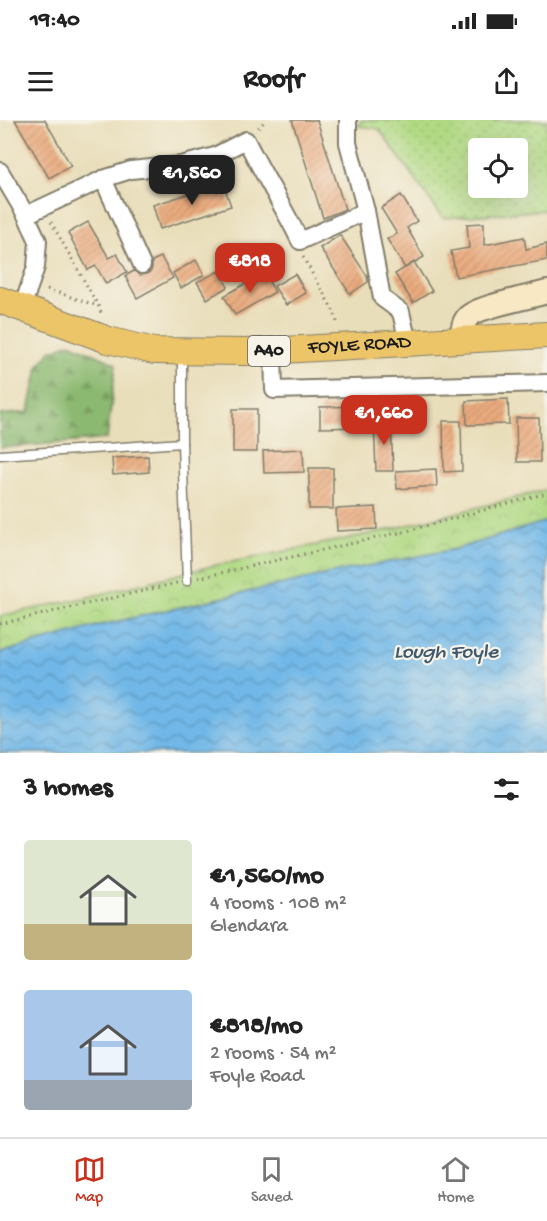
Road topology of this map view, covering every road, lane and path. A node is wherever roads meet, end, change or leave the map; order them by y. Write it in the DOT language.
graph roads {
  1 [pos="348,120"];
  2 [pos="0,171"];
  3 [pos="103,179"];
  4 [pos="43,207"];
  5 [pos="366,211"];
  6 [pos="26,215"];
  7 [pos="300,241"];
  8 [pos="142,265"];
  9 [pos="31,284"];
  10 [pos="547,292"];
  11 [pos="11,304"];
  12 [pos="99,307"];
  13 [pos="547,335"];
  14 [pos="108,340"];
  15 [pos="462,340"];
  16 [pos="408,343"];
  17 [pos="344,347"];
  18 [pos="182,351"];
  19 [pos="273,351"];
  20 [pos="547,383"];
  21 [pos="182,443"];
  22 [pos="0,455"];
  23 [pos="547,493"];
  24 [pos="187,581"];
  25 [pos="0,624"];
  1 -- 5 [label="street"];
  2 -- 6 [label="street"];
  3 -- 4 [label="street"];
  3 -- 7 [label="street"];
  3 -- 8 [label="street"];
  4 -- 6 [label="street"];
  4 -- 12 [label="path"];
  5 -- 7 [label="street"];
  5 -- 16 [label="street"];
  6 -- 9 [label="street"];
  7 -- 17 [label="path"];
  9 -- 11 [label="street"];
  9 -- 12 [label="path"];
  10 -- 15 [label="street"];
  11 -- 14 [label="main road, FOYLE ROAD / A40"];
  12 -- 14 [label="path"];
  13 -- 15 [label="main road, FOYLE ROAD / A40"];
  14 -- 18 [label="main road, FOYLE ROAD / A40"];
  15 -- 16 [label="main road, FOYLE ROAD / A40"];
  16 -- 17 [label="main road, FOYLE ROAD / A40"];
  17 -- 19 [label="main road, FOYLE ROAD / A40"];
  18 -- 19 [label="main road, FOYLE ROAD / A40"];
  18 -- 21 [label="lane"];
  19 -- 20 [label="street"];
  21 -- 22 [label="lane"];
  21 -- 24 [label="lane"];
  23 -- 24 [label="path"];
  24 -- 25 [label="path"];
}
